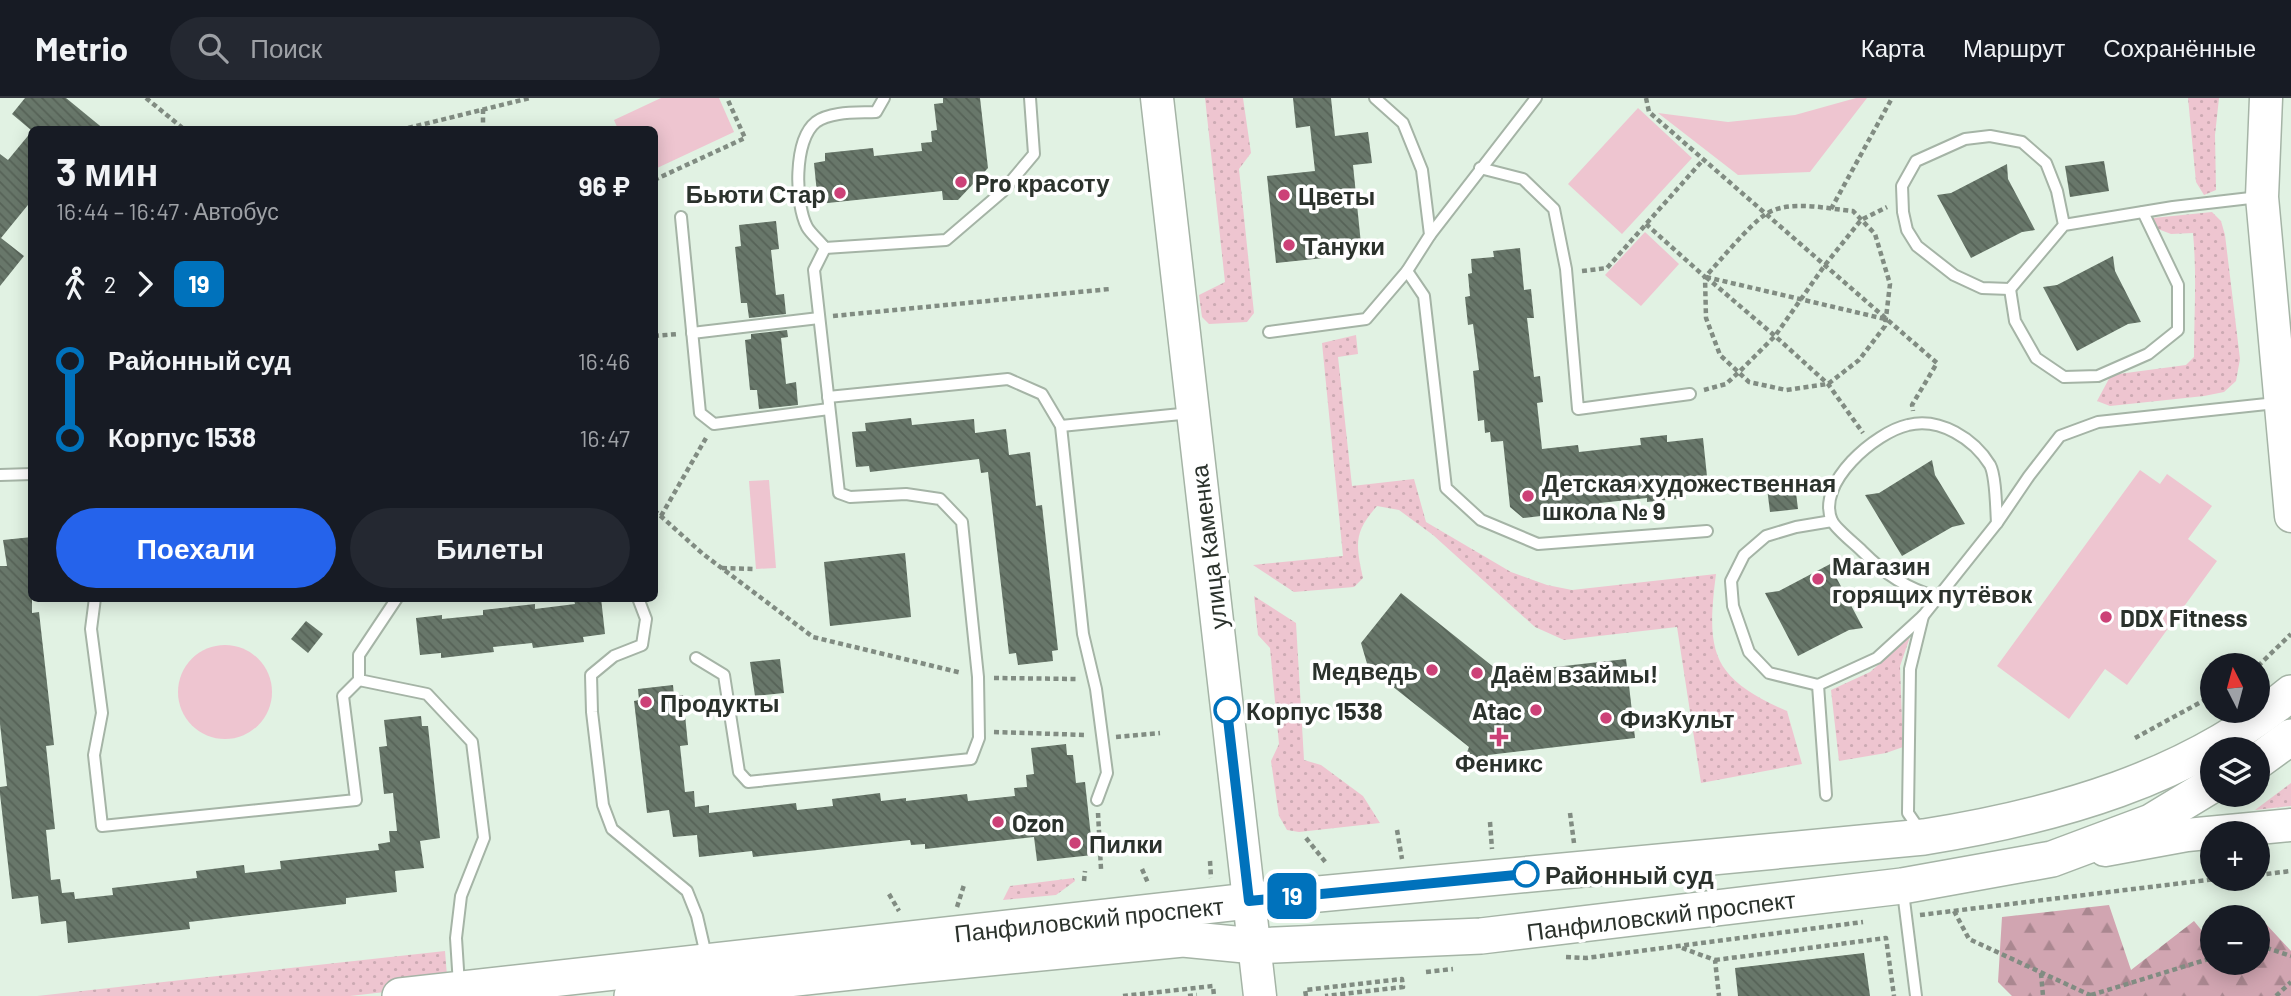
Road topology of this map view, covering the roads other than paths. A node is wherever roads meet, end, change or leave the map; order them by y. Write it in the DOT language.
graph roads {
  1 [pos="884,98"];
  2 [pos="1030,98"];
  3 [pos="1157,98"];
  4 [pos="1375,98"];
  5 [pos="1536,98"];
  6 [pos="2266,98"];
  7 [pos="1480,168"];
  8 [pos="2262,197"];
  9 [pos="2144,212"];
  10 [pos="681,217"];
  11 [pos="2064,225"];
  12 [pos="1430,235"];
  13 [pos="825,248"];
  14 [pos="1407,271"];
  15 [pos="2010,289"];
  16 [pos="819,318"];
  17 [pos="1269,332"];
  18 [pos="692,333"];
  19 [pos="1690,394"];
  20 [pos="828,397"];
  21 [pos="2279,402"];
  22 [pos="829,409"];
  23 [pos="1193,413"];
  24 [pos="1062,426"];
  25 [pos="28,474"];
  26 [pos="0,475"];
  27 [pos="2291,516"];
  28 [pos="1832,521"];
  29 [pos="1997,523"];
  30 [pos="1707,531"];
  31 [pos="1939,598"];
  32 [pos="94,602"];
  33 [pos="394,602"];
  34 [pos="640,602"];
  35 [pos="1923,616"];
  36 [pos="696,658"];
  37 [pos="359,680"];
  38 [pos="1818,685"];
  39 [pos="2289,692"];
  40 [pos="2291,737"];
  41 [pos="2270,752"];
  42 [pos="2200,793"];
  43 [pos="1826,795"];
  44 [pos="1097,800"];
  45 [pos="2291,825"];
  46 [pos="1924,837"];
  47 [pos="2052,859"];
  48 [pos="1249,901"];
  49 [pos="1905,901"];
  50 [pos="1255,946"];
  51 [pos="706,962"];
  52 [pos="520,989"];
  53 [pos="460,993"];
  54 [pos="400,996"];
  55 [pos="632,996"];
  56 [pos="1260,996"];
  57 [pos="1916,996"];
  1 -- 13 [label="lane"];
  2 -- 13 [label="lane"];
  3 -- 23 [label="main road, улица Каменка"];
  4 -- 12 [label="lane"];
  5 -- 7 [label="lane"];
  6 -- 8 [label="main road"];
  7 -- 12 [label="lane"];
  7 -- 19 [label="lane"];
  8 -- 9 [label="lane"];
  8 -- 21 [label="main road"];
  9 -- 11 [label="lane"];
  9 -- 15 [label="lane"];
  10 -- 18 [label="lane"];
  11 -- 15 [label="lane"];
  11 -- 15 [label="lane"];
  12 -- 14 [label="lane"];
  13 -- 16 [label="lane"];
  14 -- 17 [label="lane"];
  14 -- 30 [label="lane"];
  16 -- 18 [label="lane"];
  16 -- 20 [label="lane"];
  18 -- 22 [label="lane"];
  20 -- 22 [label="lane"];
  20 -- 24 [label="lane"];
  21 -- 27 [label="main road"];
  21 -- 29 [label="lane"];
  22 -- 36 [label="lane"];
  23 -- 24 [label="lane"];
  23 -- 48 [label="main road, улица Каменка"];
  24 -- 44 [label="lane"];
  25 -- 26 [label="lane"];
  28 -- 29 [label="lane"];
  28 -- 31 [label="lane"];
  28 -- 38 [label="lane"];
  29 -- 31 [label="lane"];
  31 -- 35 [label="lane"];
  32 -- 37 [label="lane"];
  33 -- 37 [label="lane"];
  34 -- 51 [label="lane"];
  35 -- 38 [label="lane"];
  35 -- 46 [label="lane"];
  37 -- 53 [label="lane"];
  38 -- 43 [label="lane"];
  39 -- 46 [label="main road, Панфиловский проспект"];
  40 -- 41 [label="main road"];
  42 -- 47 [label="main road, Панфиловский проспект"];
  45 -- 47 [label="main road"];
  46 -- 48 [label="main road, Панфиловский проспект"];
  47 -- 49 [label="main road, Панфиловский проспект"];
  48 -- 50 [label="main road, улица Каменка"];
  48 -- 51 [label="main road, Панфиловский проспект"];
  49 -- 50 [label="main road, Панфиловский проспект"];
  49 -- 57 [label="lane"];
  50 -- 55 [label="main road, Панфиловский проспект"];
  50 -- 56 [label="main road, улица Каменка"];
  51 -- 52 [label="main road, Панфиловский проспект"];
  52 -- 53 [label="main road, Панфиловский проспект"];
  53 -- 54 [label="main road, Панфиловский проспект"];
}
